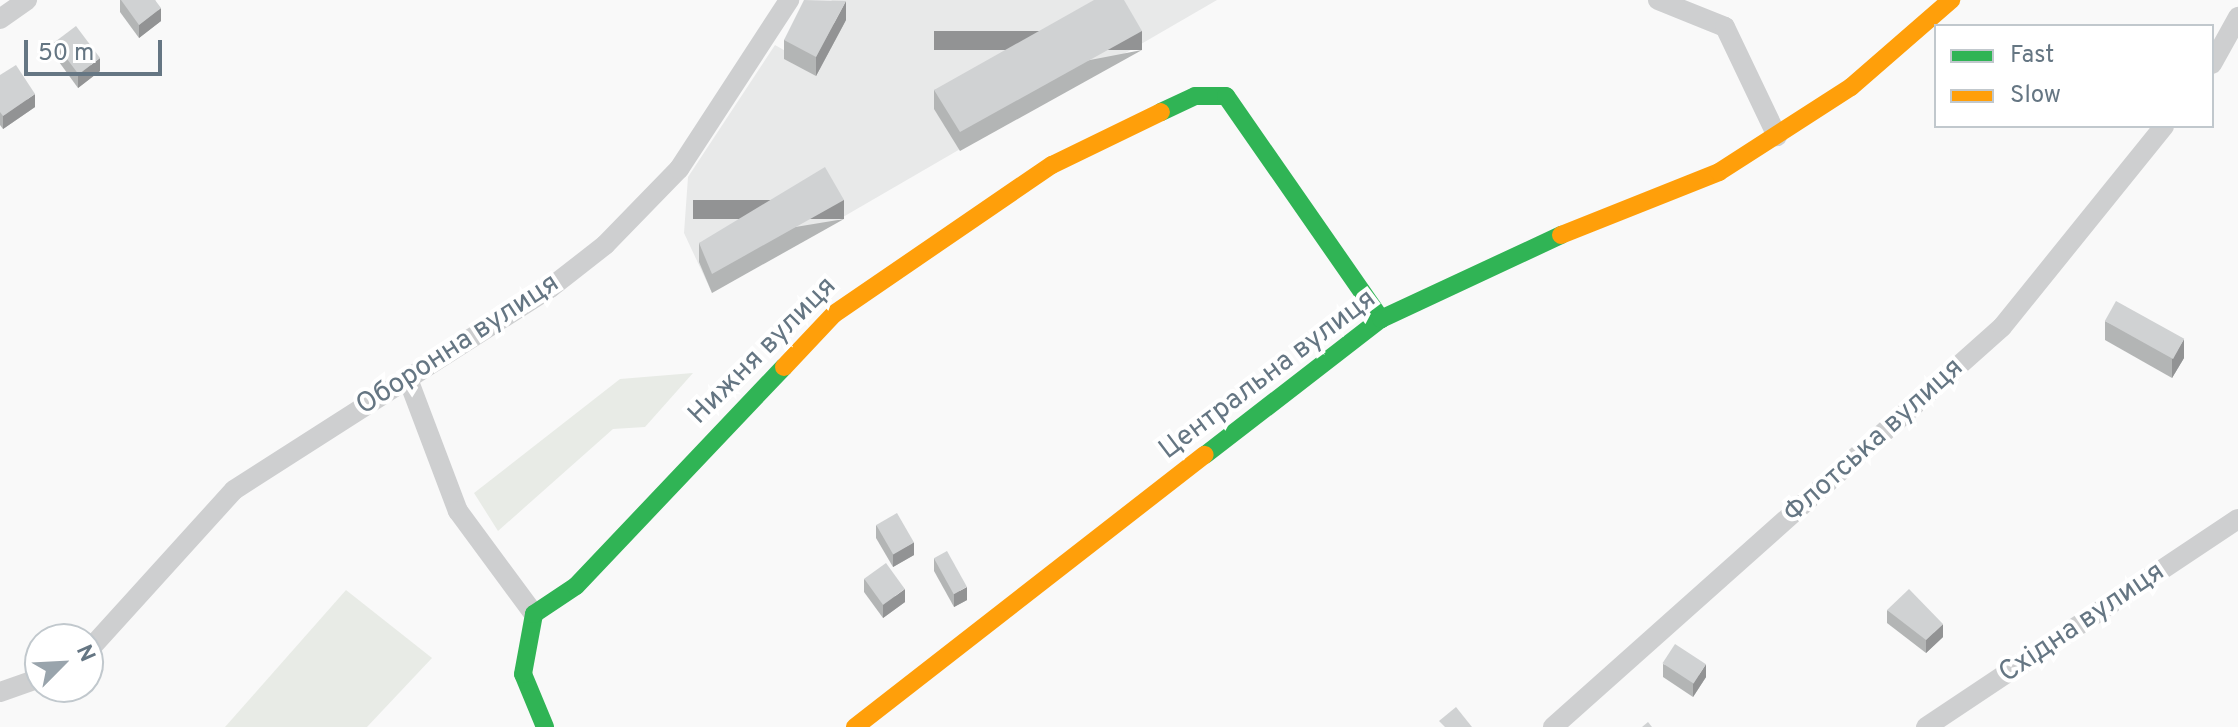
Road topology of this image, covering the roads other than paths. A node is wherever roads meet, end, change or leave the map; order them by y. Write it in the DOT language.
graph roads {
  1 [pos="27,0"];
  2 [pos="789,0"];
  3 [pos="1658,0"];
  4 [pos="1951,0"];
  5 [pos="2238,17"];
  6 [pos="0,19"];
  7 [pos="2214,60"];
  8 [pos="2162,128"];
  9 [pos="1777,136"];
  10 [pos="1381,319"];
  11 [pos="408,379"];
  12 [pos="2238,519"];
  13 [pos="534,614"];
  14 [pos="104,633"];
  15 [pos="24,684"];
  16 [pos="0,692"];
  17 [pos="863,725"];
  18 [pos="545,727"];
  19 [pos="1553,727"];
  20 [pos="1926,727"];
  1 -- 6 [label="street"];
  2 -- 11 [label="street, Оборонна вулиця"];
  3 -- 9 [label="street"];
  4 -- 9 [label="street, Центральна вулиця"];
  5 -- 7 [label="street"];
  8 -- 19 [label="street, Флотська вулиця"];
  9 -- 10 [label="street, Центральна вулиця"];
  10 -- 13 [label="street, Нижня вулиця"];
  10 -- 17 [label="street, Центральна вулиця"];
  11 -- 13 [label="street"];
  11 -- 14 [label="street, Оборонна вулиця"];
  12 -- 20 [label="street, Східна вулиця"];
  13 -- 18 [label="street"];
  15 -- 16 [label="street"];
}
